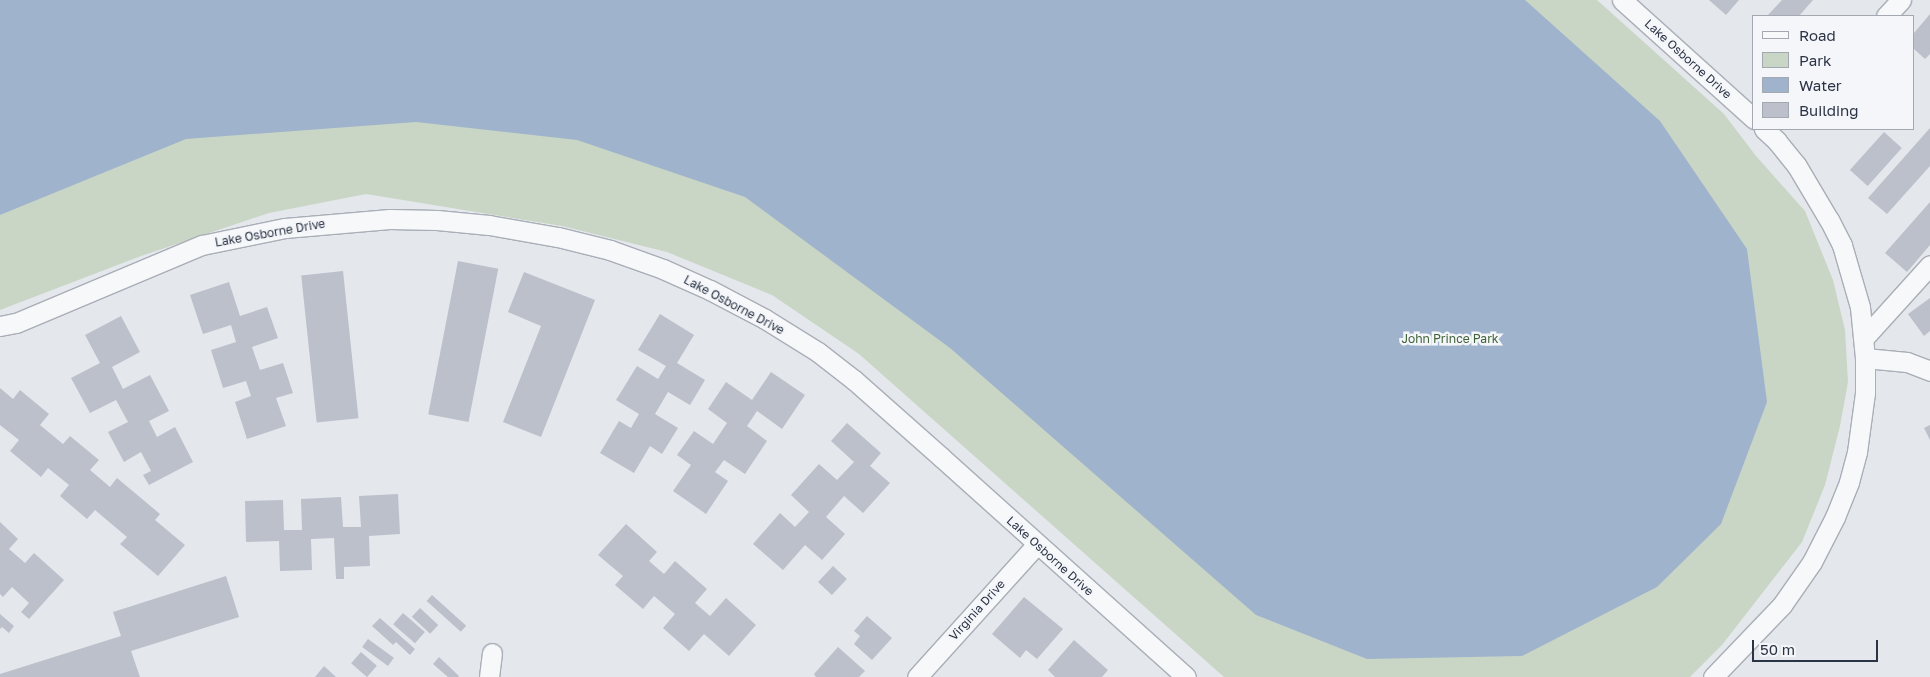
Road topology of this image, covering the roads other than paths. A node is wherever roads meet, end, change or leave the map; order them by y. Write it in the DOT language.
graph roads {
  1 [pos="1622,0"];
  2 [pos="1901,0"];
  3 [pos="1887,15"];
  4 [pos="1752,117"];
  5 [pos="1776,133"];
  6 [pos="1930,265"];
  7 [pos="0,326"];
  8 [pos="1864,338"];
  9 [pos="1865,358"];
  10 [pos="1930,370"];
  11 [pos="1037,544"];
  12 [pos="492,653"];
  13 [pos="489,677"];
  14 [pos="918,677"];
  15 [pos="1186,677"];
  16 [pos="1713,677"];
  1 -- 4 [label="street, Lake Osborne Drive"];
  2 -- 3 [label="street"];
  5 -- 8 [label="street"];
  6 -- 8 [label="street"];
  7 -- 11 [label="street, Lake Osborne Drive"];
  8 -- 9 [label="street"];
  9 -- 10 [label="street"];
  9 -- 16 [label="street"];
  11 -- 14 [label="street, Virginia Drive"];
  11 -- 15 [label="street, Lake Osborne Drive"];
  12 -- 13 [label="street"];
}
